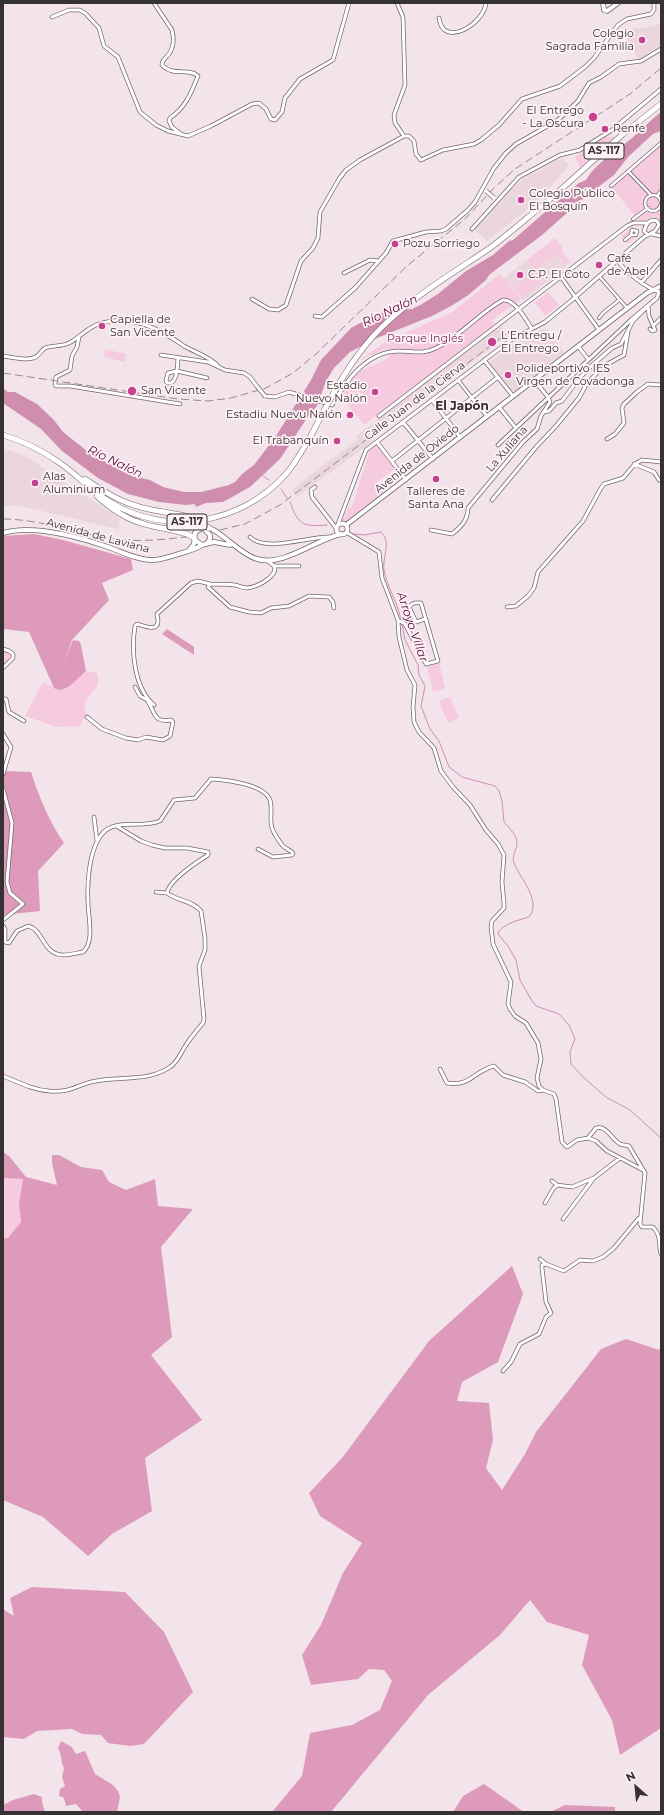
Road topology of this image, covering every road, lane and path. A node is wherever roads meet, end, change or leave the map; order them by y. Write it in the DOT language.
graph roads {
  1 [pos="154,3"];
  2 [pos="349,3"];
  3 [pos="397,3"];
  4 [pos="486,3"];
  5 [pos="603,3"];
  6 [pos="618,3"];
  7 [pos="654,3"];
  8 [pos="52,17"];
  9 [pos="439,18"];
  10 [pos="661,49"];
  11 [pos="661,89"];
  12 [pos="661,104"];
  13 [pos="182,135"];
  14 [pos="404,136"];
  15 [pos="661,142"];
  16 [pos="628,171"];
  17 [pos="611,186"];
  18 [pos="484,190"];
  19 [pos="661,191"];
  20 [pos="651,195"];
  21 [pos="657,196"];
  22 [pos="496,198"];
  23 [pos="648,208"];
  24 [pos="633,219"];
  25 [pos="647,223"];
  26 [pos="638,224"];
  27 [pos="659,224"];
  28 [pos="472,229"];
  29 [pos="661,232"];
  30 [pos="646,234"];
  31 [pos="631,235"];
  32 [pos="640,235"];
  33 [pos="661,236"];
  34 [pos="625,240"];
  35 [pos="618,260"];
  36 [pos="661,260"];
  37 [pos="379,261"];
  38 [pos="344,273"];
  39 [pos="599,276"];
  40 [pos="561,277"];
  41 [pos="642,282"];
  42 [pos="661,286"];
  43 [pos="652,290"];
  44 [pos="660,292"];
  45 [pos="576,297"];
  46 [pos="252,299"];
  47 [pos="619,300"];
  48 [pos="648,306"];
  49 [pos="626,308"];
  50 [pos="518,310"];
  51 [pos="315,316"];
  52 [pos="599,318"];
  53 [pos="661,318"];
  54 [pos="653,326"];
  55 [pos="532,329"];
  56 [pos="650,329"];
  57 [pos="599,330"];
  58 [pos="628,332"];
  59 [pos="79,337"];
  60 [pos="578,346"];
  61 [pos="3,356"];
  62 [pos="161,356"];
  63 [pos="178,359"];
  64 [pos="588,359"];
  65 [pos="484,360"];
  66 [pos="218,366"];
  67 [pos="177,371"];
  68 [pos="498,377"];
  69 [pos="207,378"];
  70 [pos="458,380"];
  71 [pos="534,380"];
  72 [pos="660,387"];
  73 [pos="513,396"];
  74 [pos="548,397"];
  75 [pos="472,398"];
  76 [pos="432,400"];
  77 [pos="180,404"];
  78 [pos="499,407"];
  79 [pos="544,412"];
  80 [pos="379,416"];
  81 [pos="488,416"];
  82 [pos="446,419"];
  83 [pos="403,422"];
  84 [pos="516,428"];
  85 [pos="3,435"];
  86 [pos="460,438"];
  87 [pos="607,439"];
  88 [pos="418,440"];
  89 [pos="377,442"];
  90 [pos="498,445"];
  91 [pos="433,459"];
  92 [pos="392,461"];
  93 [pos="661,462"];
  94 [pos="60,463"];
  95 [pos="634,464"];
  96 [pos="73,474"];
  97 [pos="406,480"];
  98 [pos="659,480"];
  99 [pos="316,487"];
  100 [pos="492,500"];
  101 [pos="207,528"];
  102 [pos="340,528"];
  103 [pos="431,530"];
  104 [pos="3,532"];
  105 [pos="346,532"];
  106 [pos="330,536"];
  107 [pos="250,537"];
  108 [pos="194,539"];
  109 [pos="325,540"];
  110 [pos="204,544"];
  111 [pos="232,545"];
  112 [pos="188,551"];
  113 [pos="268,561"];
  114 [pos="274,566"];
  115 [pos="299,566"];
  116 [pos="210,584"];
  117 [pos="507,607"];
  118 [pos="334,608"];
  119 [pos="425,619"];
  120 [pos="398,620"];
  121 [pos="3,649"];
  122 [pos="3,668"];
  123 [pos="135,687"];
  124 [pos="3,699"];
  125 [pos="149,702"];
  126 [pos="154,705"];
  127 [pos="87,717"];
  128 [pos="24,721"];
  129 [pos="3,734"];
  130 [pos="3,774"];
  131 [pos="3,789"];
  132 [pos="94,817"];
  133 [pos="117,826"];
  134 [pos="97,842"];
  135 [pos="258,849"];
  136 [pos="156,892"];
  137 [pos="167,893"];
  138 [pos="3,920"];
  139 [pos="3,926"];
  140 [pos="440,1070"];
  141 [pos="3,1076"];
  142 [pos="543,1090"];
  143 [pos="588,1138"];
  144 [pos="620,1158"];
  145 [pos="643,1170"];
  146 [pos="594,1178"];
  147 [pos="552,1180"];
  148 [pos="557,1185"];
  149 [pos="545,1203"];
  150 [pos="641,1217"];
  151 [pos="563,1219"];
  152 [pos="661,1254"];
  153 [pos="540,1259"];
  154 [pos="546,1264"];
  155 [pos="503,1371"];
  1 -- 13 [label="street"];
  2 -- 13 [label="street"];
  3 -- 14 [label="street"];
  4 -- 9 [label="street"];
  5 -- 6 [label="street"];
  7 -- 14 [label="street"];
  8 -- 13 [label="street"];
  10 -- 18 [label="street"];
  11 -- 22 [label="street"];
  12 -- 96 [label="main road, AS-117, bridge"];
  14 -- 46 [label="street"];
  15 -- 16 [label="street"];
  16 -- 17 [label="street"];
  16 -- 20 [label="street"];
  18 -- 22 [label="street, bridge"];
  18 -- 37 [label="street"];
  19 -- 21 [label="street"];
  20 -- 21 [label="street"];
  20 -- 23 [label="street"];
  21 -- 23 [label="street"];
  22 -- 28 [label="street"];
  23 -- 24 [label="street"];
  25 -- 26 [label="street"];
  25 -- 27 [label="street"];
  25 -- 30 [label="street"];
  26 -- 30 [label="street"];
  26 -- 40 [label="street"];
  27 -- 29 [label="street"];
  27 -- 30 [label="street, Calle Juan de la Cierva"];
  30 -- 32 [label="street"];
  30 -- 33 [label="street"];
  30 -- 35 [label="street, Calle Juan de la Cierva"];
  31 -- 34 [label="street"];
  35 -- 39 [label="street, Calle Juan de la Cierva"];
  35 -- 41 [label="street"];
  36 -- 41 [label="street"];
  37 -- 38 [label="street"];
  37 -- 51 [label="street"];
  39 -- 45 [label="street, Calle Juan de la Cierva"];
  39 -- 47 [label="street"];
  40 -- 45 [label="street"];
  40 -- 50 [label="street"];
  41 -- 43 [label="street"];
  42 -- 43 [label="street, Avenida de Oviedo"];
  43 -- 44 [label="street"];
  43 -- 49 [label="street, Avenida de Oviedo"];
  44 -- 48 [label="street"];
  45 -- 55 [label="street, Calle Juan de la Cierva"];
  45 -- 57 [label="street"];
  47 -- 49 [label="street"];
  47 -- 52 [label="street"];
  48 -- 54 [label="street"];
  48 -- 58 [label="street"];
  48 -- 64 [label="street"];
  49 -- 57 [label="street, Avenida de Oviedo"];
  50 -- 55 [label="street"];
  50 -- 66 [label="street, bridge"];
  50 -- 80 [label="street"];
  53 -- 54 [label="street"];
  54 -- 56 [label="street"];
  55 -- 65 [label="street, Calle Juan de la Cierva"];
  57 -- 60 [label="street, Avenida de Oviedo"];
  58 -- 79 [label="street"];
  58 -- 100 [label="street, La Xuliana"];
  59 -- 61 [label="street"];
  59 -- 66 [label="street"];
  59 -- 77 [label="street"];
  60 -- 64 [label="street"];
  60 -- 71 [label="street, Avenida de Oviedo"];
  62 -- 63 [label="street"];
  63 -- 66 [label="street"];
  63 -- 67 [label="street"];
  64 -- 74 [label="street"];
  65 -- 68 [label="street"];
  65 -- 70 [label="street, Calle Juan de la Cierva"];
  67 -- 67 [label="street"];
  67 -- 69 [label="street"];
  68 -- 73 [label="street"];
  68 -- 75 [label="street"];
  70 -- 75 [label="street"];
  70 -- 76 [label="street, Calle Juan de la Cierva"];
  71 -- 73 [label="street, Avenida de Oviedo"];
  71 -- 74 [label="street"];
  72 -- 87 [label="street"];
  73 -- 78 [label="street, Avenida de Oviedo"];
  74 -- 79 [label="street, La Xuliana"];
  74 -- 84 [label="street"];
  75 -- 81 [label="street"];
  75 -- 82 [label="street"];
  76 -- 82 [label="street"];
  76 -- 83 [label="street, Calle Juan de la Cierva"];
  78 -- 81 [label="street, Avenida de Oviedo"];
  78 -- 84 [label="street"];
  79 -- 103 [label="street, La Xuliana"];
  81 -- 86 [label="street, Avenida de Oviedo"];
  82 -- 86 [label="street"];
  82 -- 88 [label="street"];
  83 -- 88 [label="street"];
  83 -- 89 [label="street, Calle Juan de la Cierva"];
  84 -- 90 [label="street"];
  85 -- 94 [label="main road, AS-117"];
  86 -- 91 [label="street, Avenida de Oviedo"];
  88 -- 91 [label="street"];
  88 -- 92 [label="street"];
  89 -- 92 [label="street"];
  89 -- 102 [label="street, Calle Juan de la Cierva"];
  91 -- 97 [label="street, Avenida de Oviedo"];
  92 -- 97 [label="street"];
  93 -- 95 [label="street"];
  94 -- 96 [label="main road, AS-117"];
  94 -- 101 [label="main road, AS-117, bridge"];
  95 -- 98 [label="street"];
  95 -- 117 [label="street"];
  96 -- 108 [label="main road, AS-117"];
  97 -- 102 [label="street, Avenida de Oviedo"];
  99 -- 102 [label="street"];
  101 -- 108 [label="street"];
  101 -- 110 [label="street"];
  101 -- 111 [label="street"];
  102 -- 105 [label="street"];
  102 -- 106 [label="street"];
  102 -- 109 [label="street"];
  104 -- 112 [label="street, Avenida de Laviana"];
  105 -- 120 [label="street"];
  106 -- 107 [label="street"];
  106 -- 109 [label="street"];
  108 -- 110 [label="street"];
  108 -- 112 [label="street"];
  109 -- 113 [label="street"];
  110 -- 111 [label="street"];
  110 -- 112 [label="street, Avenida de Laviana"];
  111 -- 113 [label="street"];
  113 -- 114 [label="street"];
  114 -- 115 [label="street"];
  114 -- 116 [label="street"];
  116 -- 118 [label="street"];
  116 -- 125 [label="street"];
  119 -- 119 [label="street"];
  119 -- 120 [label="street"];
  120 -- 142 [label="street"];
  121 -- 122 [label="street"];
  123 -- 125 [label="street"];
  124 -- 128 [label="street"];
  125 -- 126 [label="street"];
  125 -- 127 [label="street"];
  129 -- 130 [label="street"];
  131 -- 138 [label="street"];
  132 -- 134 [label="street"];
  133 -- 134 [label="street"];
  133 -- 135 [label="street"];
  133 -- 137 [label="street"];
  134 -- 139 [label="street"];
  136 -- 137 [label="street"];
  137 -- 141 [label="street"];
  140 -- 142 [label="street"];
  142 -- 143 [label="street"];
  143 -- 144 [label="street"];
  143 -- 145 [label="street"];
  144 -- 145 [label="street"];
  144 -- 146 [label="street"];
  145 -- 150 [label="street"];
  146 -- 148 [label="street"];
  146 -- 151 [label="street"];
  147 -- 148 [label="street"];
  148 -- 149 [label="street"];
  150 -- 152 [label="street"];
  150 -- 154 [label="street"];
  153 -- 154 [label="street"];
  154 -- 155 [label="street"];
}
